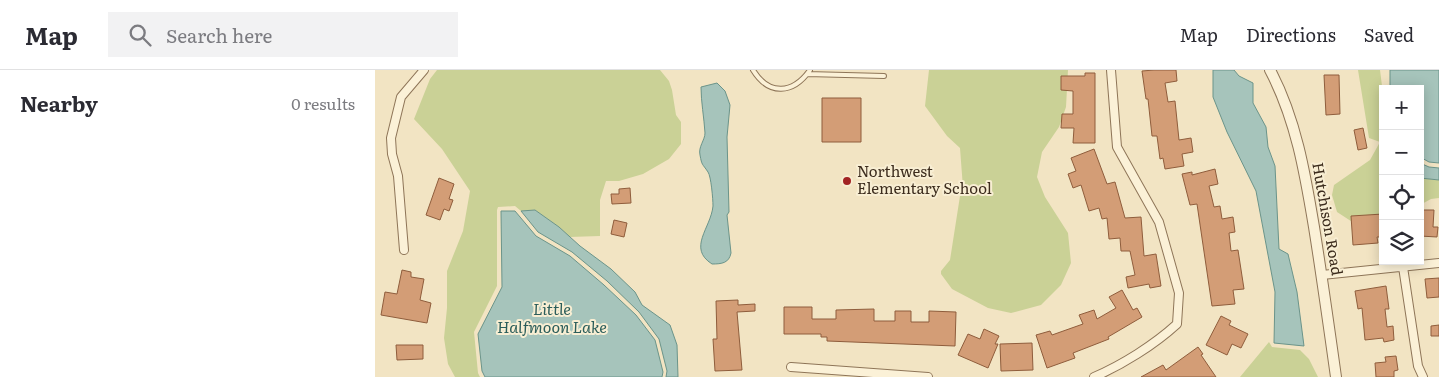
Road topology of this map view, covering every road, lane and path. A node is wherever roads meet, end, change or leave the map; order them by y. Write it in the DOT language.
graph roads {
  1 [pos="424,70"];
  2 [pos="753,70"];
  3 [pos="1111,70"];
  4 [pos="1270,70"];
  5 [pos="809,72"];
  6 [pos="884,76"];
  7 [pos="405,250"];
  8 [pos="1439,262"];
  9 [pos="1403,267"];
  10 [pos="1322,276"];
  11 [pos="791,367"];
  12 [pos="928,377"];
  13 [pos="1094,377"];
  14 [pos="1336,377"];
  15 [pos="1423,377"];
  1 -- 7 [label="street"];
  2 -- 5 [label="lane"];
  3 -- 13 [label="street"];
  4 -- 10 [label="street, Hutchison Road"];
  5 -- 6 [label="lane"];
  8 -- 9 [label="street"];
  9 -- 10 [label="street"];
  9 -- 15 [label="street"];
  10 -- 14 [label="street, Hutchison Road"];
  11 -- 12 [label="street"];
}
